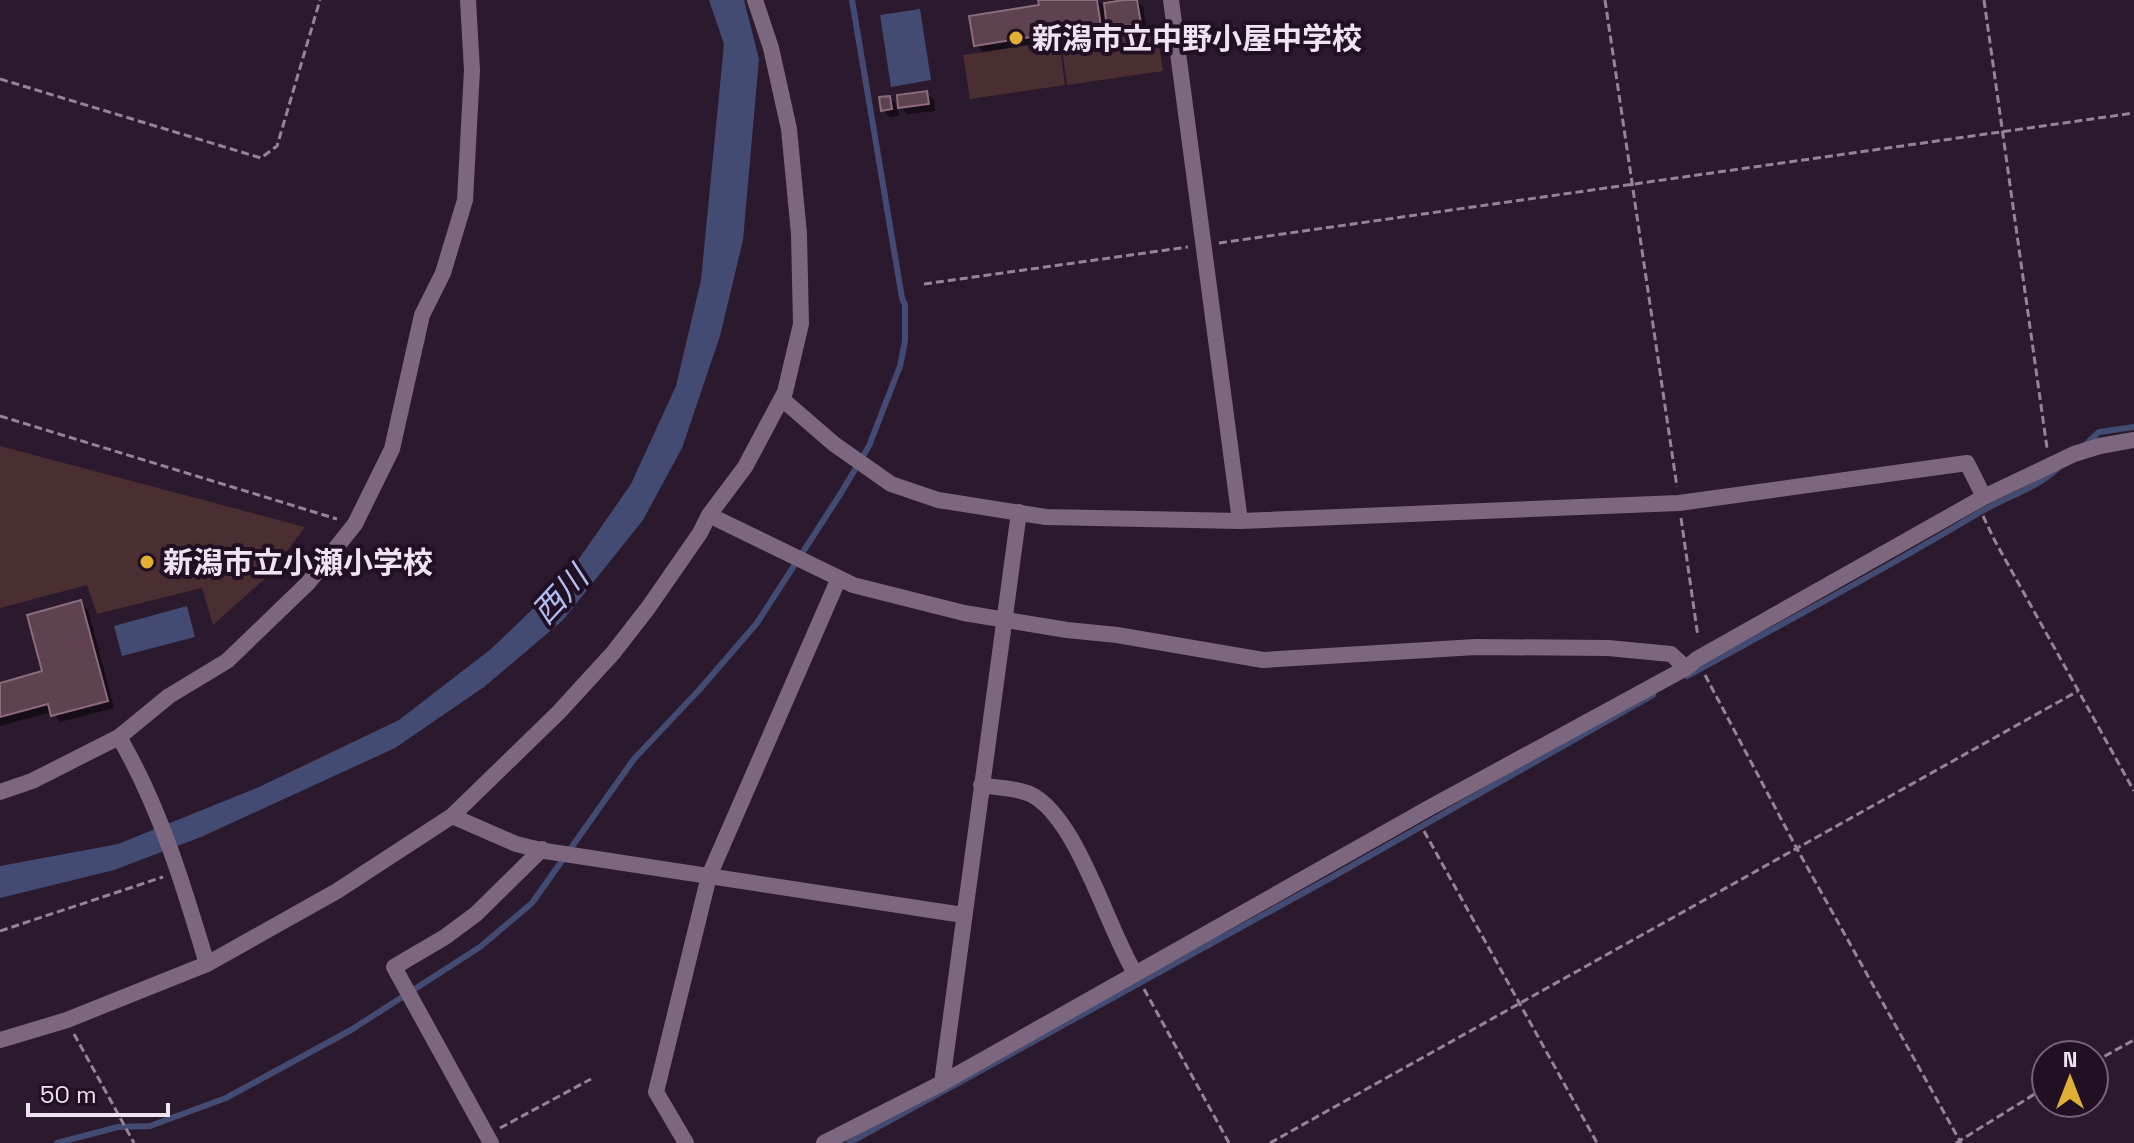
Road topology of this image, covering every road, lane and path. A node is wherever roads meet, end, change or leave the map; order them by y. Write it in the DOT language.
graph roads {
  1 [pos="320,0"];
  2 [pos="468,0"];
  3 [pos="755,0"];
  4 [pos="1171,0"];
  5 [pos="1605,0"];
  6 [pos="1984,0"];
  7 [pos="0,79"];
  8 [pos="2134,113"];
  9 [pos="2003,132"];
  10 [pos="1630,185"];
  11 [pos="1202,245"];
  12 [pos="924,284"];
  13 [pos="782,399"];
  14 [pos="0,416"];
  15 [pos="2134,440"];
  16 [pos="2050,466"];
  17 [pos="1981,499"];
  18 [pos="1679,503"];
  19 [pos="1019,512"];
  20 [pos="709,515"];
  21 [pos="1240,521"];
  22 [pos="355,524"];
  23 [pos="839,578"];
  24 [pos="1004,619"];
  25 [pos="1691,664"];
  26 [pos="2078,691"];
  27 [pos="119,737"];
  28 [pos="981,785"];
  29 [pos="2134,791"];
  30 [pos="0,792"];
  31 [pos="1416,815"];
  32 [pos="452,816"];
  33 [pos="1796,847"];
  34 [pos="542,849"];
  35 [pos="177,868"];
  36 [pos="709,876"];
  37 [pos="963,915"];
  38 [pos="0,931"];
  39 [pos="207,964"];
  40 [pos="1135,973"];
  41 [pos="1519,1003"];
  42 [pos="67,1020"];
  43 [pos="0,1040"];
  44 [pos="2134,1040"];
  45 [pos="2110,1053"];
  46 [pos="591,1079"];
  47 [pos="942,1083"];
  48 [pos="2030,1097"];
  49 [pos="489,1139"];
  50 [pos="1959,1142"];
  51 [pos="134,1143"];
  52 [pos="686,1143"];
  53 [pos="824,1143"];
  54 [pos="1229,1143"];
  55 [pos="1270,1143"];
  56 [pos="1597,1143"];
  1 -- 7 [label="path"];
  2 -- 22 [label="street"];
  3 -- 13 [label="street"];
  4 -- 11 [label="street"];
  5 -- 10 [label="path"];
  6 -- 9 [label="path"];
  8 -- 9 [label="path"];
  9 -- 10 [label="path"];
  9 -- 16 [label="path"];
  10 -- 11 [label="path"];
  10 -- 18 [label="path"];
  11 -- 12 [label="path"];
  11 -- 21 [label="street"];
  13 -- 19 [label="street"];
  13 -- 20 [label="street"];
  14 -- 22 [label="path"];
  15 -- 16 [label="street"];
  16 -- 17 [label="street"];
  17 -- 18 [label="street"];
  17 -- 25 [label="street"];
  17 -- 26 [label="path"];
  18 -- 21 [label="street"];
  18 -- 25 [label="path"];
  19 -- 21 [label="street"];
  19 -- 24 [label="street"];
  20 -- 23 [label="street"];
  20 -- 32 [label="street"];
  22 -- 27 [label="street"];
  23 -- 24 [label="street"];
  23 -- 36 [label="street"];
  24 -- 25 [label="street"];
  24 -- 28 [label="street"];
  25 -- 31 [label="street"];
  25 -- 33 [label="path"];
  26 -- 29 [label="path"];
  26 -- 33 [label="path"];
  27 -- 30 [label="street"];
  27 -- 35 [label="street"];
  28 -- 37 [label="street"];
  28 -- 40 [label="street"];
  31 -- 40 [label="street"];
  31 -- 41 [label="path"];
  32 -- 34 [label="street"];
  32 -- 39 [label="street"];
  33 -- 41 [label="path"];
  33 -- 50 [label="path"];
  34 -- 36 [label="street"];
  34 -- 49 [label="street"];
  35 -- 38 [label="path"];
  35 -- 39 [label="street"];
  36 -- 37 [label="street"];
  36 -- 52 [label="street"];
  37 -- 47 [label="street"];
  39 -- 42 [label="street"];
  40 -- 47 [label="street"];
  40 -- 54 [label="path"];
  41 -- 55 [label="path"];
  41 -- 56 [label="path"];
  42 -- 43 [label="street"];
  42 -- 51 [label="path"];
  44 -- 45 [label="path"];
  46 -- 49 [label="path"];
  47 -- 53 [label="street"];
  48 -- 50 [label="path"];
}
